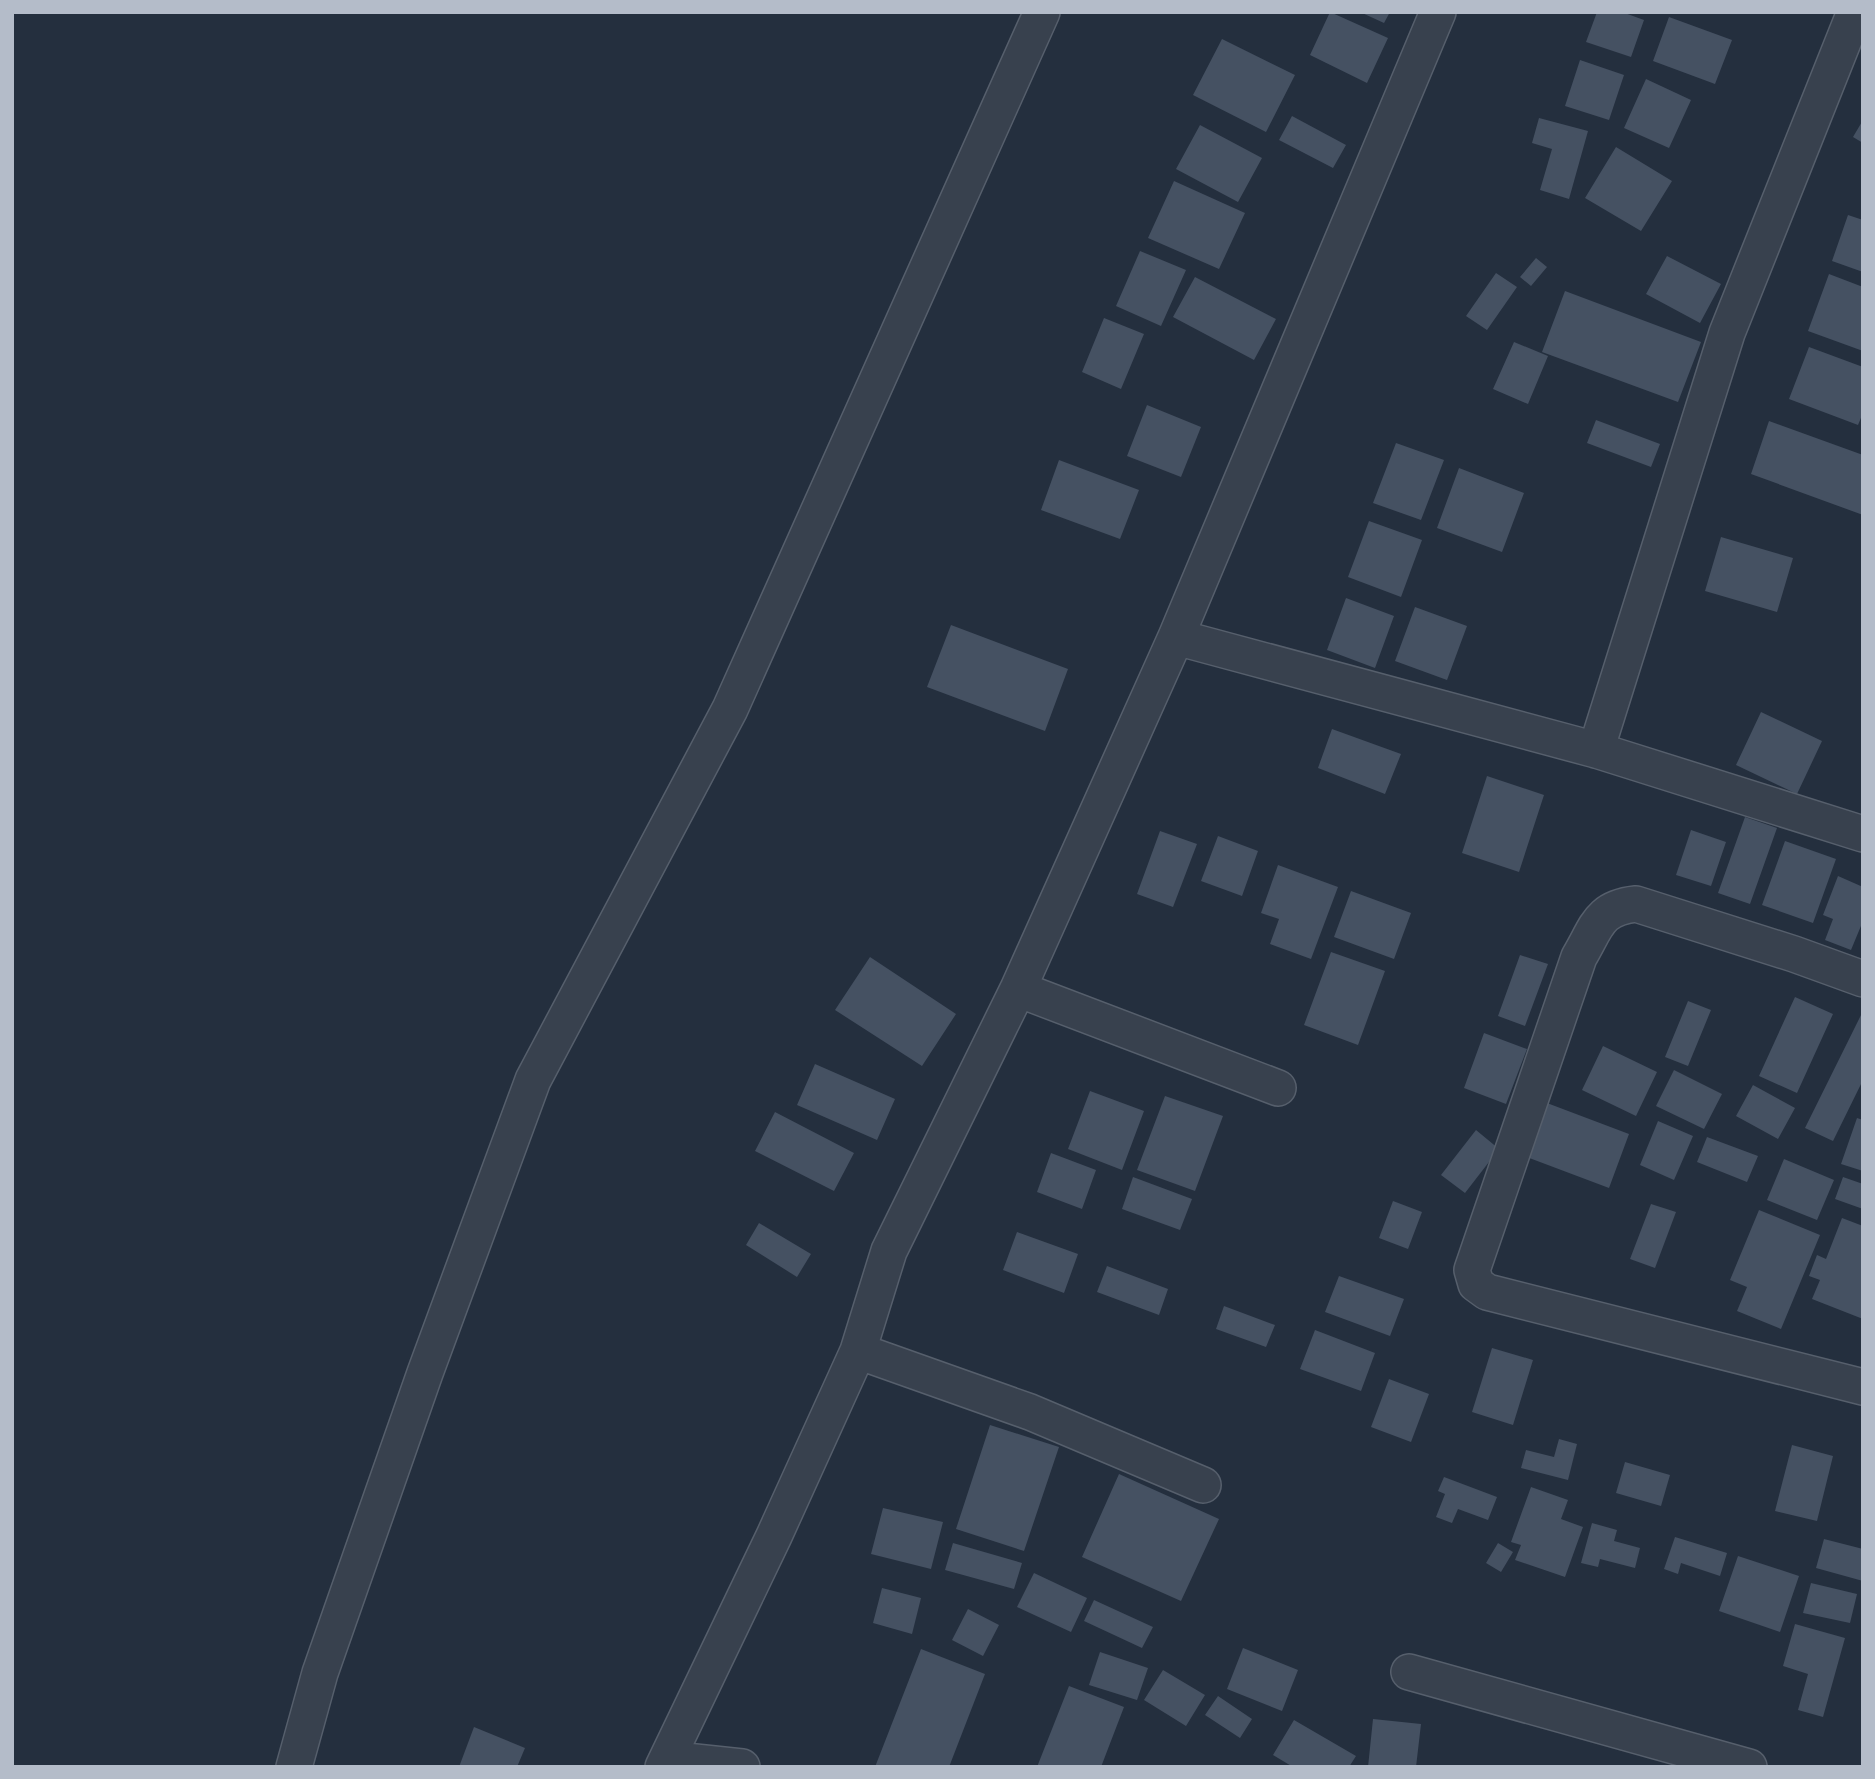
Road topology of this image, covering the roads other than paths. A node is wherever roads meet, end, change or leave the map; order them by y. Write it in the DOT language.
graph roads {
  1 [pos="1042,12"];
  2 [pos="1438,12"];
  3 [pos="1855,12"];
  4 [pos="1176,637"];
  5 [pos="1596,750"];
  6 [pos="1863,834"];
  7 [pos="1863,979"];
  8 [pos="1018,989"];
  9 [pos="1278,1088"];
  10 [pos="858,1351"];
  11 [pos="1863,1387"];
  12 [pos="1203,1485"];
  13 [pos="1409,1672"];
  14 [pos="665,1763"];
  15 [pos="294,1767"];
  16 [pos="742,1767"];
  17 [pos="1749,1767"];
  1 -- 15 [label="street"];
  2 -- 4 [label="street"];
  3 -- 5 [label="street"];
  4 -- 5 [label="street"];
  4 -- 8 [label="street"];
  5 -- 6 [label="street"];
  7 -- 11 [label="street"];
  8 -- 9 [label="street"];
  8 -- 10 [label="street"];
  10 -- 12 [label="street"];
  10 -- 14 [label="street"];
  13 -- 17 [label="street"];
  14 -- 16 [label="street"];
}
